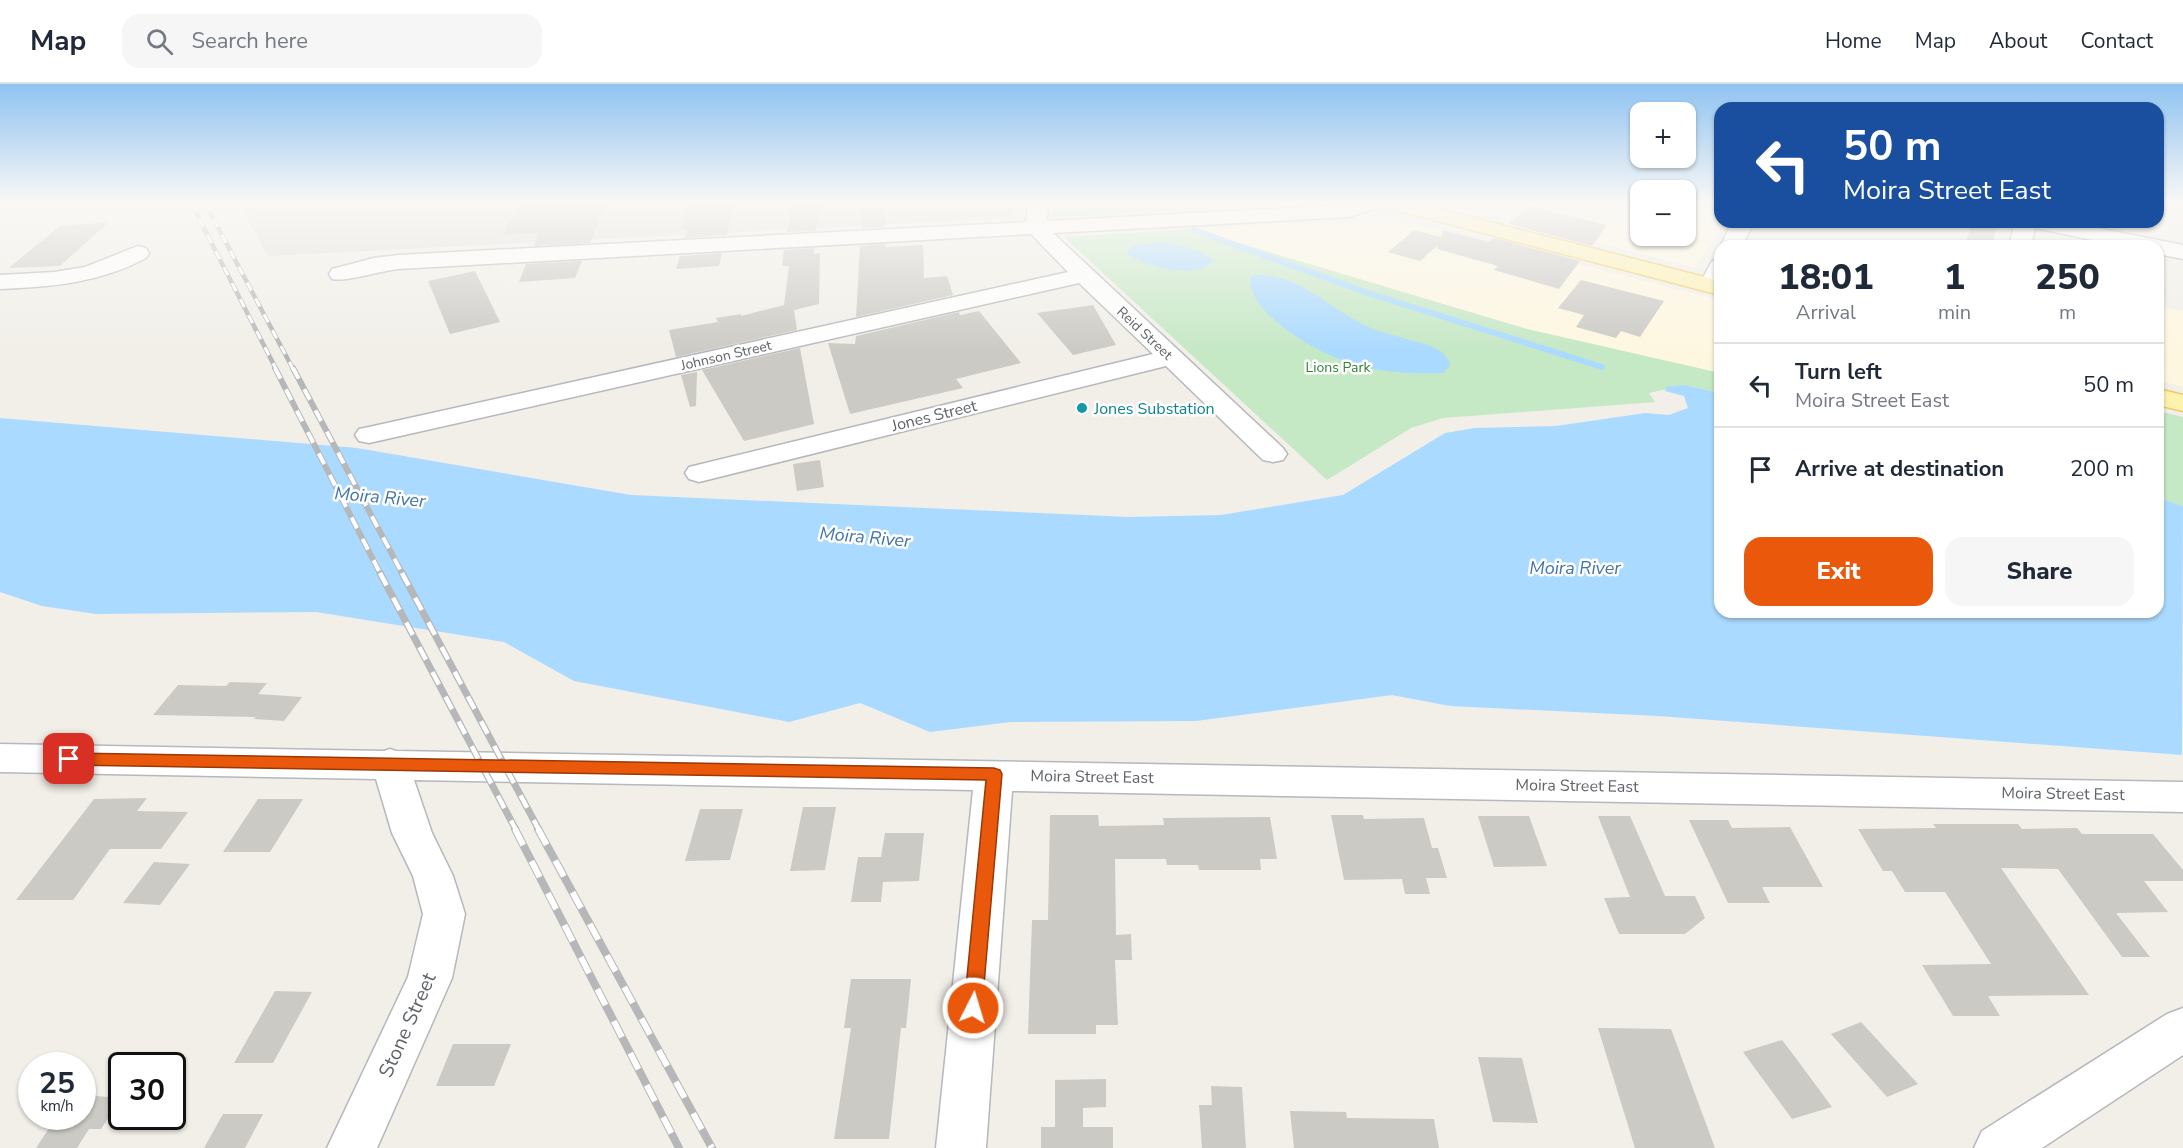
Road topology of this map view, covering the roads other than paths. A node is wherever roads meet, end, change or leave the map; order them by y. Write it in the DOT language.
graph roads {
  1 [pos="574,253"];
  2 [pos="1061,253"];
  3 [pos="1601,253"];
  4 [pos="138,254"];
  5 [pos="340,274"];
  6 [pos="1084,274"];
  7 [pos="1714,279"];
  8 [pos="0,282"];
  9 [pos="1171,357"];
  10 [pos="2164,398"];
  11 [pos="2183,403"];
  12 [pos="369,435"];
  13 [pos="1273,454"];
  14 [pos="699,473"];
  15 [pos="0,758"];
  16 [pos="390,763"];
  17 [pos="994,774"];
  18 [pos="2183,797"];
  19 [pos="2183,1029"];
  20 [pos="352,1148"];
  21 [pos="961,1148"];
  22 [pos="1999,1148"];
  1 -- 5 [label="street"];
  2 -- 6 [label="street, Reid Street"];
  3 -- 7 [label="main road"];
  4 -- 8 [label="street"];
  6 -- 9 [label="street, Reid Street"];
  6 -- 12 [label="street, Johnson Street"];
  9 -- 13 [label="street, Reid Street"];
  9 -- 14 [label="street, Jones Street"];
  10 -- 11 [label="main road"];
  15 -- 16 [label="street, Moira Street East"];
  16 -- 17 [label="street, Moira Street East"];
  16 -- 20 [label="street, Stone Street"];
  17 -- 18 [label="street, Moira Street East"];
  17 -- 21 [label="street"];
  19 -- 22 [label="street"];
}
